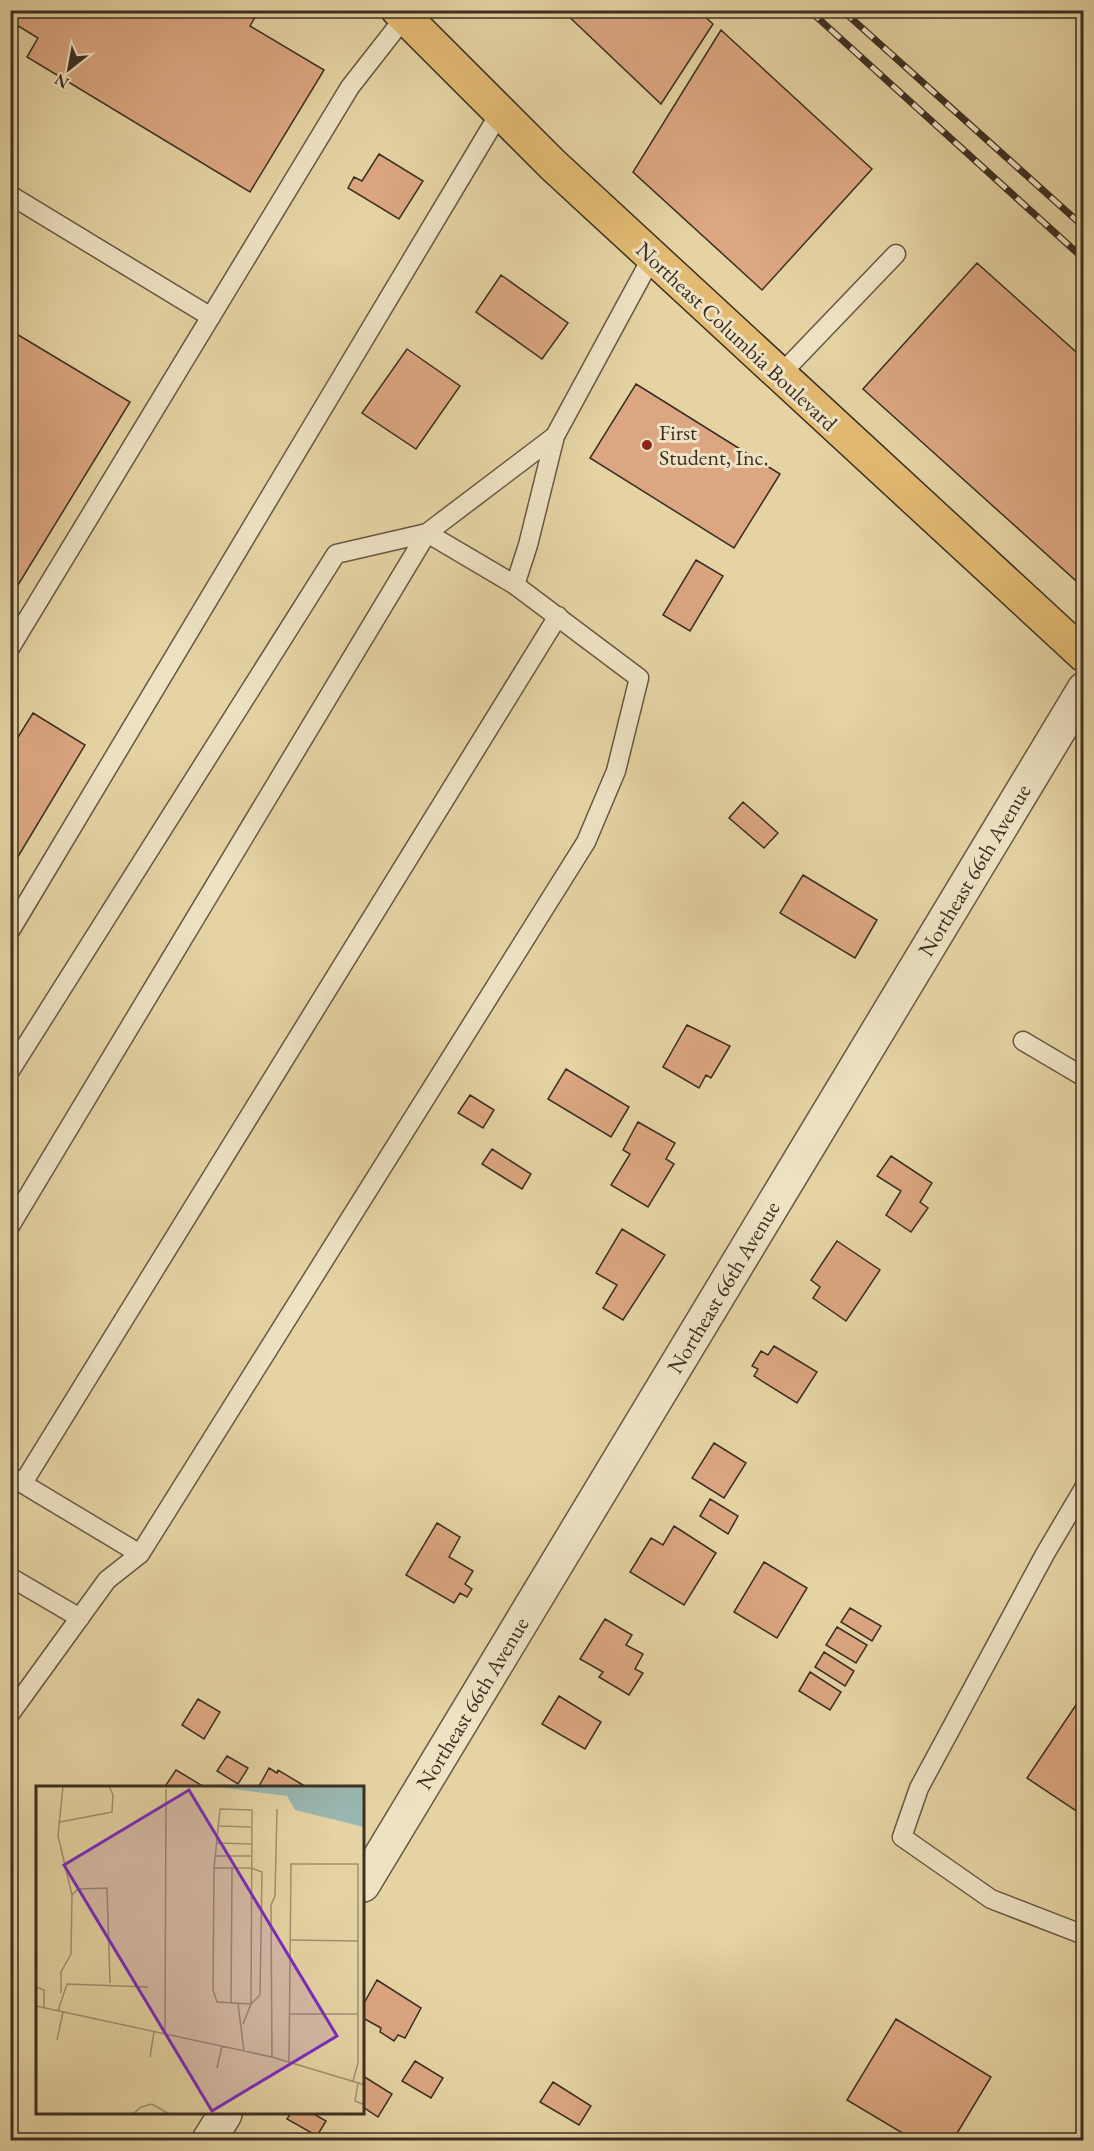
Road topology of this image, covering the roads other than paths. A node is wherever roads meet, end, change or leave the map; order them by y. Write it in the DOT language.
graph roads {
  1 [pos="401,14"];
  2 [pos="500,114"];
  3 [pos="10,195"];
  4 [pos="896,254"];
  5 [pos="652,257"];
  6 [pos="211,317"];
  7 [pos="780,375"];
  8 [pos="555,436"];
  9 [pos="427,533"];
  10 [pos="515,585"];
  11 [pos="558,616"];
  12 [pos="10,648"];
  13 [pos="1083,655"];
  14 [pos="1083,689"];
  15 [pos="10,931"];
  16 [pos="1023,1041"];
  17 [pos="10,1071"];
  18 [pos="1083,1077"];
  19 [pos="10,1226"];
  20 [pos="17,1480"];
  21 [pos="1083,1488"];
  22 [pos="140,1554"];
  23 [pos="10,1577"];
  24 [pos="80,1618"];
  25 [pos="16,1695"];
  26 [pos="10,1714"];
  27 [pos="364,1883"];
  28 [pos="1083,1935"];
  29 [pos="224,2115"];
  30 [pos="209,2140"];
  1 -- 2 [label="main road, Northeast Columbia Boulevard"];
  1 -- 6 [label="lane"];
  2 -- 5 [label="main road, Northeast Columbia Boulevard"];
  2 -- 15 [label="lane"];
  3 -- 6 [label="lane"];
  4 -- 7 [label="lane"];
  5 -- 7 [label="main road, Northeast Columbia Boulevard"];
  5 -- 8 [label="lane"];
  6 -- 12 [label="lane"];
  7 -- 13 [label="main road, Northeast Columbia Boulevard"];
  8 -- 9 [label="lane"];
  8 -- 10 [label="lane"];
  9 -- 10 [label="lane"];
  9 -- 17 [label="lane"];
  9 -- 19 [label="lane"];
  10 -- 11 [label="lane"];
  11 -- 20 [label="lane"];
  11 -- 22 [label="lane"];
  14 -- 27 [label="street, Northeast 66th Avenue"];
  16 -- 18 [label="lane"];
  20 -- 22 [label="lane"];
  21 -- 28 [label="lane"];
  22 -- 24 [label="lane"];
  23 -- 24 [label="lane"];
  24 -- 25 [label="lane"];
  25 -- 26 [label="lane"];
  29 -- 30 [label="street"];
}
